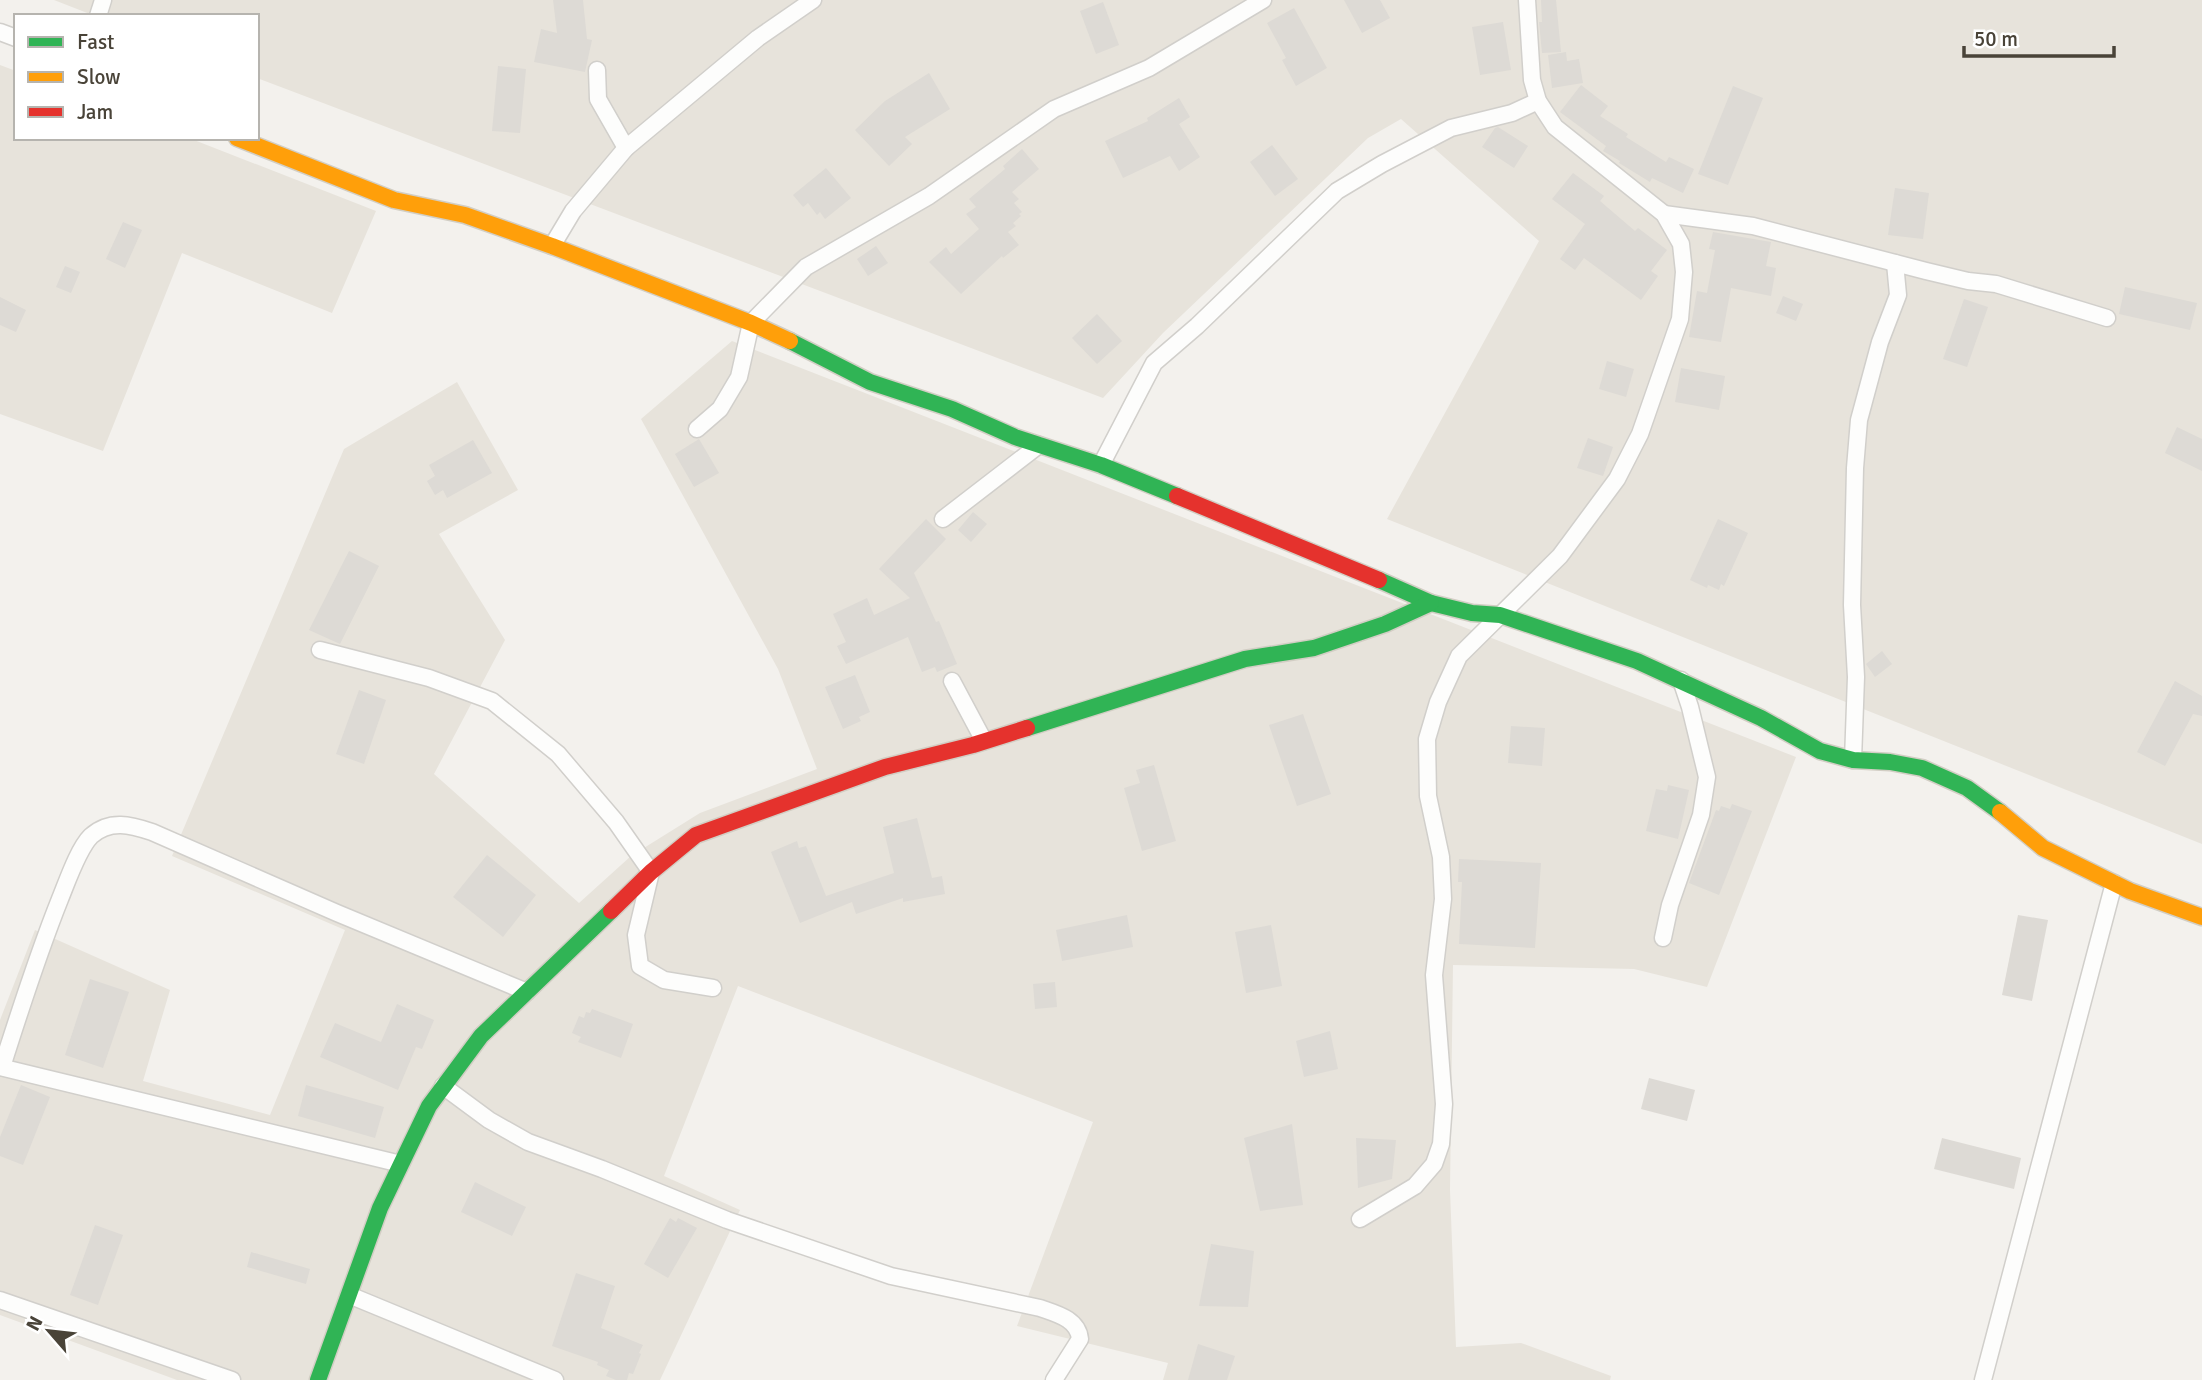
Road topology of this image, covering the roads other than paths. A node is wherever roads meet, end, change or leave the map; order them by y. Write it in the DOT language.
graph roads {
  1 [pos="813,0"];
  2 [pos="1264,0"];
  3 [pos="1527,0"];
  4 [pos="597,70"];
  5 [pos="1538,101"];
  6 [pos="242,140"];
  7 [pos="626,148"];
  8 [pos="1664,214"];
  9 [pos="552,246"];
  10 [pos="1895,263"];
  11 [pos="2106,318"];
  12 [pos="751,323"];
  13 [pos="697,429"];
  14 [pos="1039,445"];
  15 [pos="1101,465"];
  16 [pos="943,519"];
  17 [pos="1431,603"];
  18 [pos="1500,614"];
  19 [pos="320,650"];
  20 [pos="1681,680"];
  21 [pos="952,681"];
  22 [pos="984,741"];
  23 [pos="1853,760"];
  24 [pos="651,872"];
  25 [pos="2114,883"];
  26 [pos="2202,917"];
  27 [pos="1663,938"];
  28 [pos="713,988"];
  29 [pos="527,992"];
  30 [pos="1,1067"];
  31 [pos="443,1086"];
  32 [pos="401,1164"];
  33 [pos="1360,1219"];
  34 [pos="349,1295"];
  35 [pos="0,1300"];
  36 [pos="232,1380"];
  37 [pos="318,1380"];
  38 [pos="555,1380"];
  39 [pos="1054,1380"];
  40 [pos="1983,1380"];
  1 -- 7 [label="street"];
  2 -- 12 [label="street"];
  3 -- 5 [label="street"];
  4 -- 7 [label="street"];
  5 -- 8 [label="street"];
  5 -- 15 [label="street"];
  6 -- 9 [label="street"];
  7 -- 9 [label="street"];
  8 -- 10 [label="street"];
  8 -- 18 [label="street"];
  9 -- 12 [label="street"];
  10 -- 11 [label="street"];
  10 -- 23 [label="street"];
  12 -- 13 [label="street"];
  12 -- 14 [label="street"];
  14 -- 15 [label="street"];
  14 -- 16 [label="street"];
  15 -- 17 [label="street"];
  17 -- 18 [label="street"];
  17 -- 22 [label="street"];
  18 -- 20 [label="street"];
  18 -- 33 [label="street"];
  19 -- 24 [label="street"];
  20 -- 23 [label="street"];
  20 -- 27 [label="street"];
  21 -- 22 [label="street"];
  22 -- 24 [label="street"];
  23 -- 25 [label="street"];
  24 -- 28 [label="street"];
  24 -- 29 [label="street"];
  25 -- 26 [label="street"];
  25 -- 40 [label="street"];
  29 -- 30 [label="street"];
  29 -- 31 [label="street"];
  30 -- 32 [label="street"];
  31 -- 32 [label="street"];
  31 -- 39 [label="street"];
  32 -- 34 [label="street"];
  34 -- 37 [label="street"];
  34 -- 38 [label="street"];
  35 -- 36 [label="street"];
}
